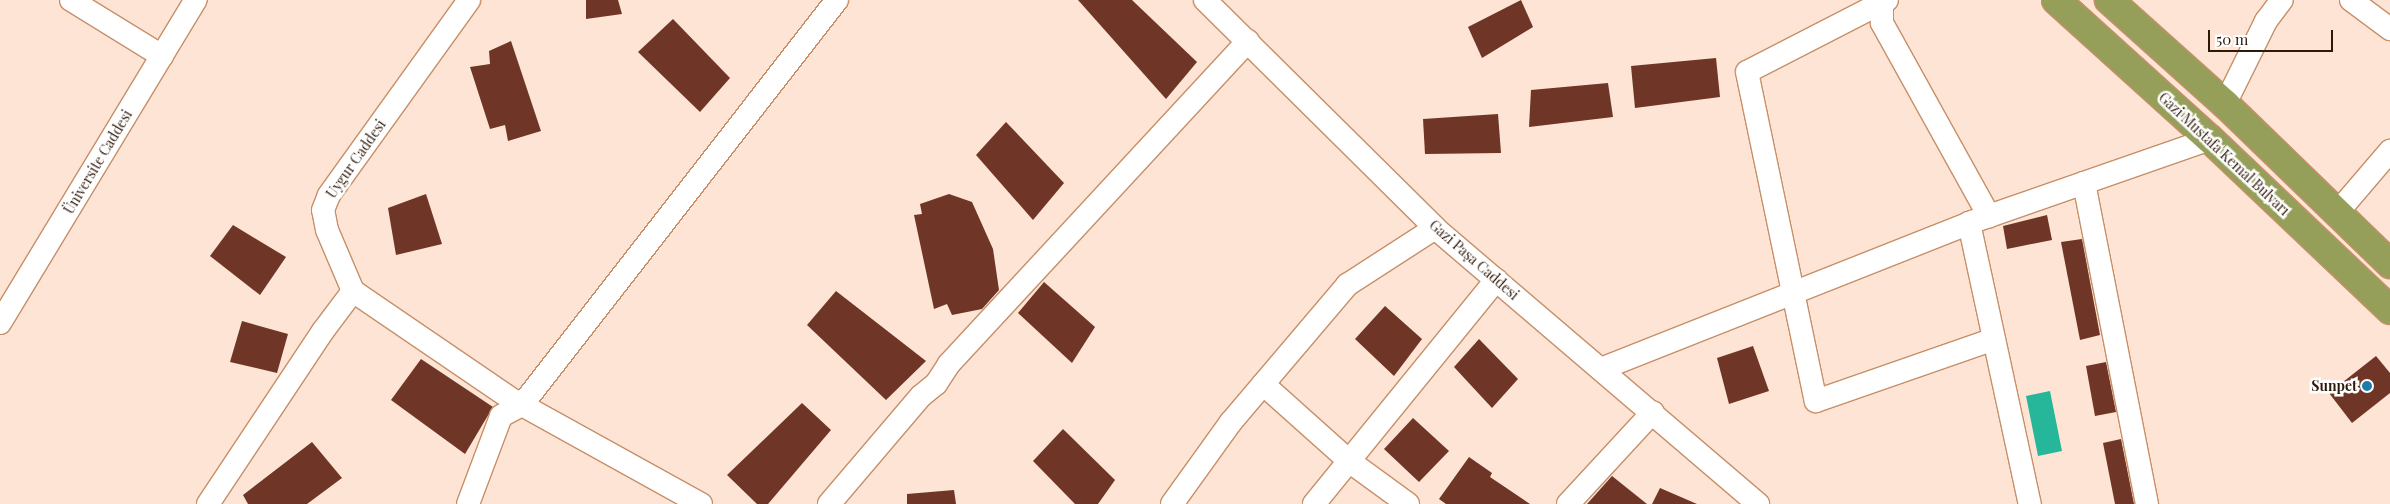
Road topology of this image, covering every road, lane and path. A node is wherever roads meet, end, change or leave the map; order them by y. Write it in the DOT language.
graph roads {
  1 [pos="71,0"];
  2 [pos="196,0"];
  3 [pos="469,0"];
  4 [pos="837,0"];
  5 [pos="1205,0"];
  6 [pos="2056,0"];
  7 [pos="2109,0"];
  8 [pos="2282,0"];
  9 [pos="2351,0"];
  10 [pos="1885,2"];
  11 [pos="2390,29"];
  12 [pos="1248,41"];
  13 [pos="162,56"];
  14 [pos="2225,104"];
  15 [pos="2210,139"];
  16 [pos="2390,151"];
  17 [pos="2084,183"];
  18 [pos="2337,213"];
  19 [pos="1979,219"];
  20 [pos="1435,228"];
  21 [pos="2390,264"];
  22 [pos="1496,280"];
  23 [pos="354,290"];
  24 [pos="1793,293"];
  25 [pos="2390,310"];
  26 [pos="0,323"];
  27 [pos="1994,339"];
  28 [pos="1601,370"];
  29 [pos="1263,384"];
  30 [pos="522,405"];
  31 [pos="1653,412"];
  32 [pos="1349,460"];
  33 [pos="208,504"];
  34 [pos="468,504"];
  35 [pos="701,504"];
  36 [pos="829,504"];
  37 [pos="1172,504"];
  38 [pos="1314,504"];
  39 [pos="1408,504"];
  40 [pos="1568,504"];
  41 [pos="1758,504"];
  42 [pos="2030,504"];
  43 [pos="2147,504"];
  1 -- 13 [label="street"];
  2 -- 13 [label="street, Üniversite Caddesi"];
  3 -- 23 [label="street, Uygur Caddesi"];
  4 -- 30 [label="street"];
  5 -- 12 [label="street, Gazi Paşa Caddesi"];
  6 -- 15 [label="highway, Gazi Mustafa Kemal Bulvarı"];
  7 -- 14 [label="highway"];
  8 -- 14 [label="street"];
  9 -- 11 [label="street"];
  10 -- 19 [label="street"];
  10 -- 24 [label="street"];
  12 -- 20 [label="street, Gazi Paşa Caddesi"];
  12 -- 36 [label="street"];
  13 -- 26 [label="street, Üniversite Caddesi"];
  14 -- 18 [label="highway"];
  15 -- 17 [label="street"];
  15 -- 25 [label="highway, Gazi Mustafa Kemal Bulvarı"];
  16 -- 18 [label="street"];
  17 -- 19 [label="street"];
  17 -- 43 [label="street"];
  18 -- 21 [label="highway"];
  19 -- 24 [label="street"];
  19 -- 27 [label="street"];
  20 -- 22 [label="street, Gazi Paşa Caddesi"];
  20 -- 29 [label="street"];
  22 -- 28 [label="street, Gazi Paşa Caddesi"];
  22 -- 32 [label="street"];
  23 -- 30 [label="street"];
  23 -- 33 [label="street"];
  24 -- 27 [label="street"];
  24 -- 28 [label="street"];
  27 -- 42 [label="street"];
  28 -- 31 [label="street, Gazi Paşa Caddesi"];
  29 -- 32 [label="street"];
  29 -- 37 [label="street"];
  30 -- 34 [label="street"];
  30 -- 35 [label="street"];
  31 -- 40 [label="street"];
  31 -- 41 [label="street, Gazi Paşa Caddesi"];
  32 -- 38 [label="street"];
  32 -- 39 [label="street"];
}
